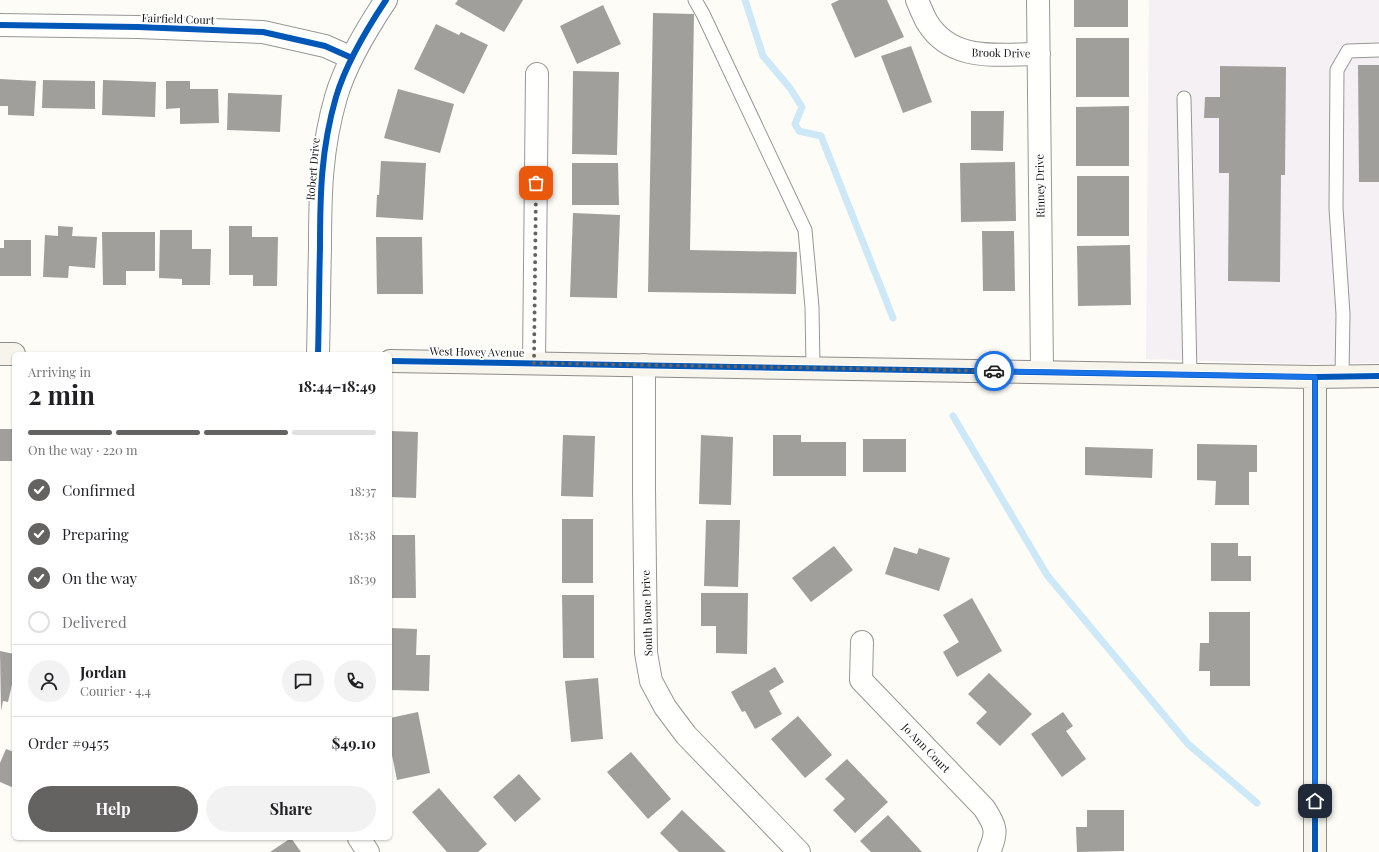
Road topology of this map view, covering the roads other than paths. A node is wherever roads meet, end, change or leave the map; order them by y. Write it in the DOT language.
graph roads {
  1 [pos="386,0"];
  2 [pos="695,0"];
  3 [pos="917,0"];
  4 [pos="1038,0"];
  5 [pos="0,25"];
  6 [pos="1379,50"];
  7 [pos="1039,54"];
  8 [pos="352,58"];
  9 [pos="537,74"];
  10 [pos="1184,98"];
  11 [pos="318,352"];
  12 [pos="0,354"];
  13 [pos="12,354"];
  14 [pos="392,361"];
  15 [pos="534,363"];
  16 [pos="644,365"];
  17 [pos="813,368"];
  18 [pos="1042,372"];
  19 [pos="1190,374"];
  20 [pos="1342,376"];
  21 [pos="1379,376"];
  22 [pos="1315,377"];
  23 [pos="862,642"];
  24 [pos="360,840"];
  25 [pos="368,852"];
  26 [pos="799,852"];
  27 [pos="989,852"];
  28 [pos="1315,852"];
  1 -- 8 [label="street, Robert Drive"];
  2 -- 17 [label="lane"];
  3 -- 7 [label="street, Brook Drive"];
  4 -- 7 [label="street, Rinney Drive"];
  5 -- 8 [label="street, Fairfield Court"];
  6 -- 20 [label="lane"];
  7 -- 18 [label="street, Rinney Drive"];
  8 -- 11 [label="street, Robert Drive"];
  9 -- 15 [label="street"];
  10 -- 19 [label="lane"];
  12 -- 13 [label="street"];
  14 -- 15 [label="street, West Hovey Avenue"];
  15 -- 16 [label="street, West Hovey Avenue"];
  16 -- 17 [label="street, West Hovey Avenue"];
  16 -- 26 [label="street, South Bone Drive"];
  17 -- 18 [label="street, West Hovey Avenue"];
  18 -- 19 [label="street, West Hovey Avenue"];
  19 -- 22 [label="street, West Hovey Avenue"];
  20 -- 21 [label="street, West Hovey Avenue"];
  20 -- 22 [label="street, West Hovey Avenue"];
  22 -- 28 [label="street"];
  23 -- 27 [label="street, Jo Ann Court"];
  24 -- 25 [label="street"];
}
